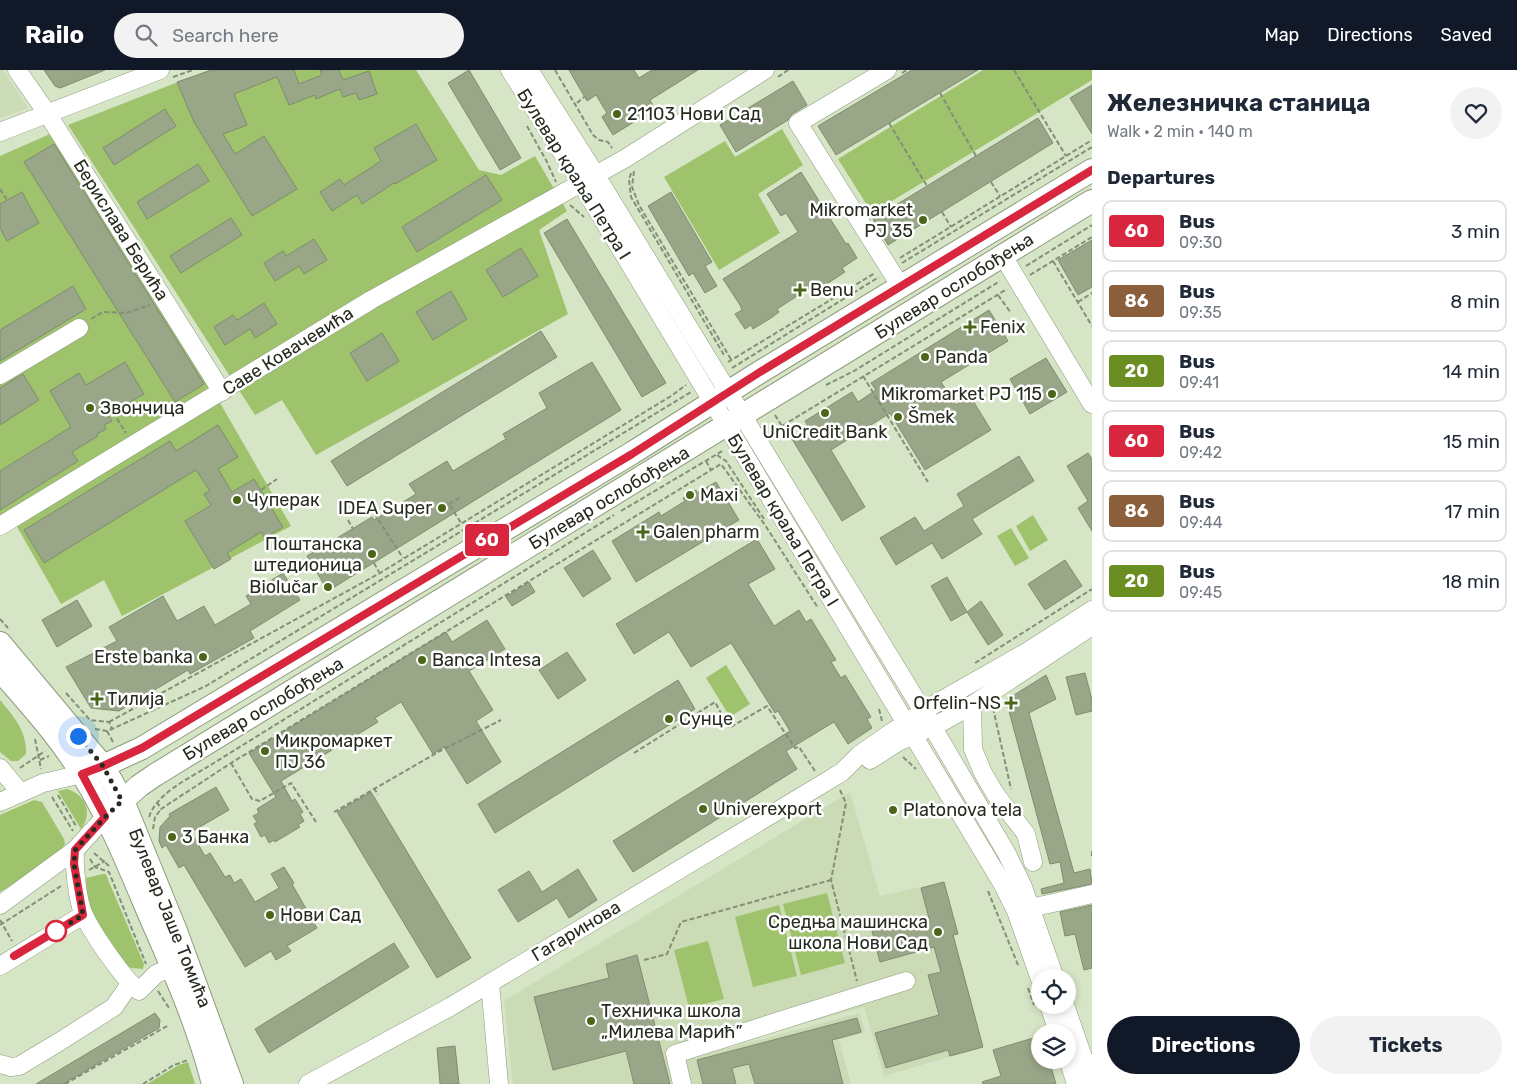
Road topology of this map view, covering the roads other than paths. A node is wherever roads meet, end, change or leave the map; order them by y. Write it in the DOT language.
graph roads {
  1 [pos="17,70"];
  2 [pos="160,70"];
  3 [pos="510,70"];
  4 [pos="529,70"];
  5 [pos="888,70"];
  6 [pos="771,73"];
  7 [pos="47,114"];
  8 [pos="0,132"];
  9 [pos="1092,170"];
  10 [pos="589,179"];
  11 [pos="1092,201"];
  12 [pos="1012,270"];
  13 [pos="893,274"];
  14 [pos="79,328"];
  15 [pos="0,375"];
  16 [pos="222,392"];
  17 [pos="720,398"];
  18 [pos="1092,404"];
  19 [pos="734,421"];
  20 [pos="0,526"];
  21 [pos="1092,610"];
  22 [pos="1092,626"];
  23 [pos="6,638"];
  24 [pos="0,670"];
  25 [pos="972,705"];
  26 [pos="927,719"];
  27 [pos="910,729"];
  28 [pos="8,769"];
  29 [pos="92,770"];
  30 [pos="20,792"];
  31 [pos="122,801"];
  32 [pos="0,802"];
  33 [pos="105,817"];
  34 [pos="79,846"];
  35 [pos="1034,862"];
  36 [pos="1092,894"];
  37 [pos="0,905"];
  38 [pos="1031,908"];
  39 [pos="83,915"];
  40 [pos="0,966"];
  41 [pos="172,967"];
  42 [pos="1052,969"];
  43 [pos="1031,974"];
  44 [pos="906,981"];
  45 [pos="490,983"];
  46 [pos="132,986"];
  47 [pos="1068,1014"];
  48 [pos="0,1064"];
  49 [pos="1071,1069"];
  50 [pos="1092,1083"];
  51 [pos="213,1084"];
  52 [pos="232,1084"];
  53 [pos="308,1084"];
  54 [pos="499,1084"];
  55 [pos="682,1084"];
  56 [pos="1076,1084"];
  1 -- 7 [label="street, Берислава Берића"];
  2 -- 7 [label="street"];
  3 -- 10 [label="street, Булевар краља Петра I"];
  4 -- 10 [label="street, Булевар краља Петра I"];
  5 -- 13 [label="street"];
  6 -- 10 [label="street, Саве Ковачевића"];
  7 -- 8 [label="street"];
  7 -- 16 [label="street, Берислава Берића"];
  9 -- 13 [label="main road, Булевар ослобођења"];
  10 -- 16 [label="street, Саве Ковачевића"];
  10 -- 17 [label="street, Булевар краља Петра I"];
  11 -- 12 [label="main road, Булевар ослобођења"];
  12 -- 18 [label="street"];
  12 -- 19 [label="main road, Булевар ослобођења"];
  13 -- 17 [label="main road, Булевар ослобођења"];
  14 -- 15 [label="street"];
  16 -- 20 [label="street, Саве Ковачевића"];
  17 -- 19 [label="street, Булевар краља Петра I"];
  17 -- 29 [label="main road, Булевар ослобођења"];
  19 -- 26 [label="street, Булевар краља Петра I"];
  19 -- 27 [label="street, Булевар краља Петра I"];
  19 -- 31 [label="main road, Булевар ослобођења"];
  21 -- 26 [label="street"];
  22 -- 25 [label="street"];
  23 -- 29 [label="main road, Булевар Јаше Томића"];
  24 -- 29 [label="main road, Булевар Јаше Томића"];
  25 -- 26 [label="street"];
  25 -- 35 [label="street"];
  26 -- 27 [label="street, Гагаринова"];
  26 -- 38 [label="street, Булевар краља Петра I"];
  27 -- 43 [label="street, Булевар краља Петра I"];
  27 -- 45 [label="street, Гагаринова"];
  28 -- 30 [label="street"];
  29 -- 30 [label="street"];
  29 -- 31 [label="main road, Булевар Јаше Томића"];
  29 -- 33 [label="main road, Булевар Јаше Томића"];
  30 -- 32 [label="street"];
  31 -- 33 [label="main road, Булевар ослобођења"];
  31 -- 52 [label="main road, Булевар Јаше Томића"];
  33 -- 34 [label="street"];
  33 -- 41 [label="main road, Булевар Јаше Томића"];
  34 -- 37 [label="street"];
  34 -- 39 [label="street"];
  36 -- 38 [label="street"];
  38 -- 42 [label="street, Булевар краља Петра I"];
  39 -- 40 [label="street"];
  39 -- 46 [label="street"];
  41 -- 46 [label="street"];
  41 -- 51 [label="main road, Булевар Јаше Томића"];
  44 -- 55 [label="street"];
  45 -- 53 [label="street, Гагаринова"];
  45 -- 54 [label="street"];
  46 -- 48 [label="street"];
  47 -- 50 [label="street"];
  49 -- 56 [label="street"];
}
